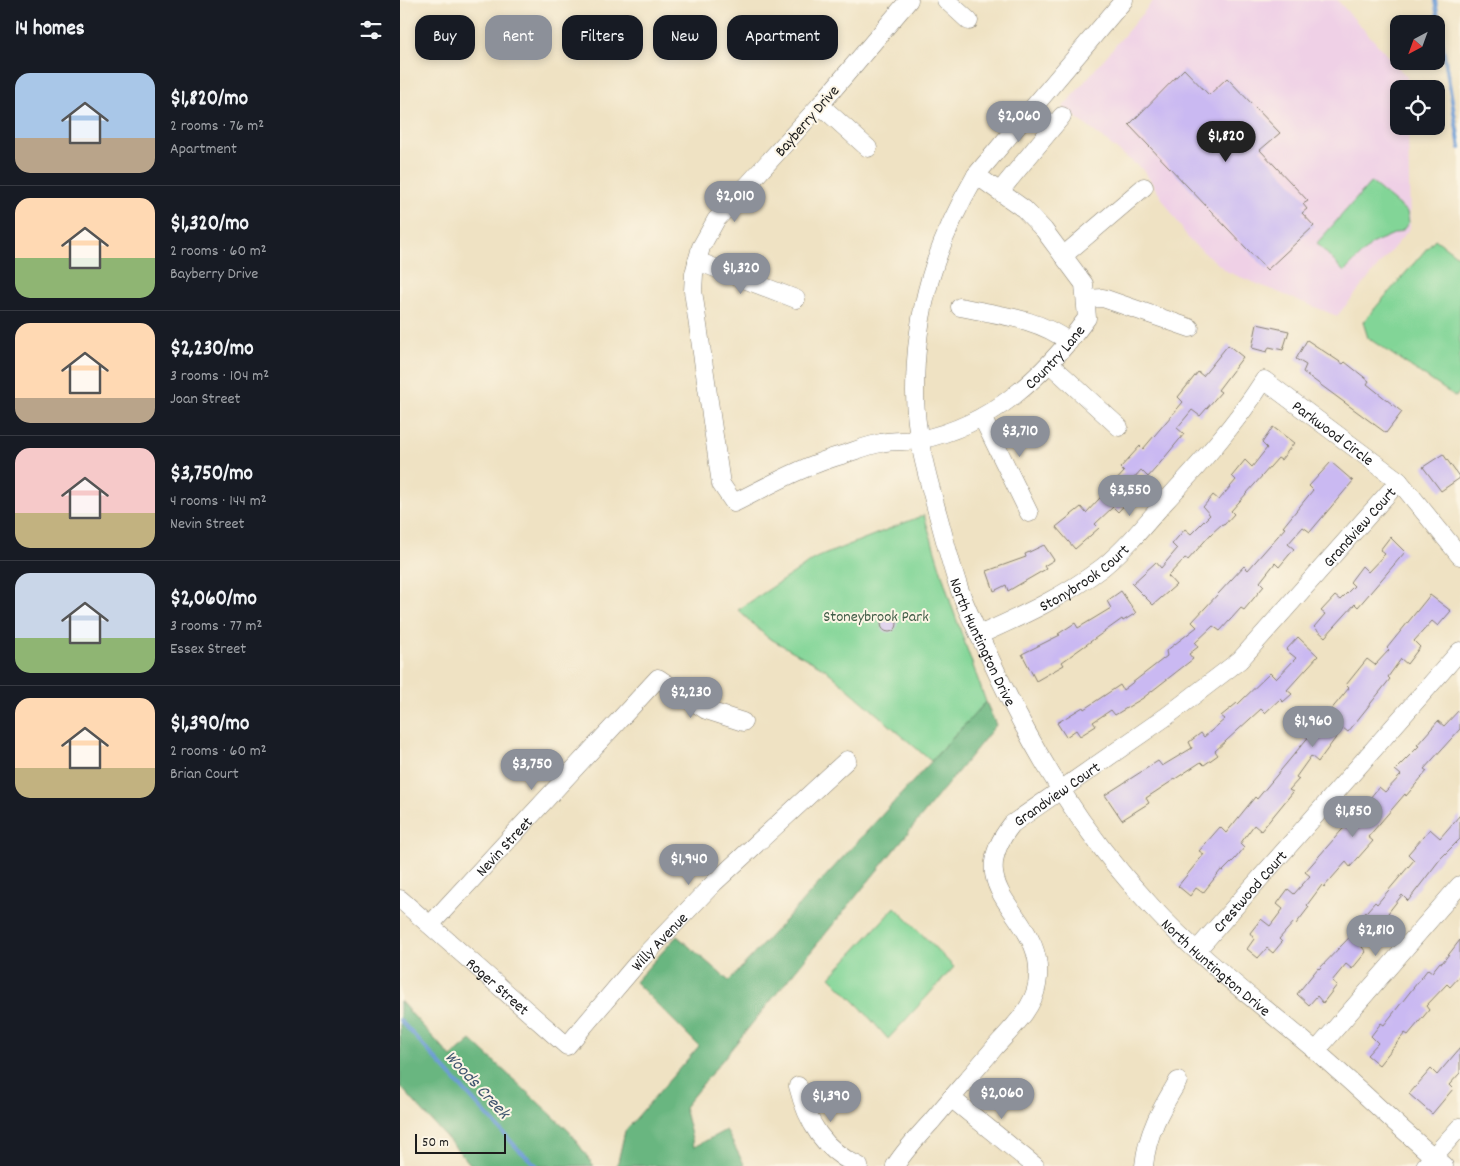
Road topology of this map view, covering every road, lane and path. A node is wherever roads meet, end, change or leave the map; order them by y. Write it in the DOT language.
graph roads {
  1 [pos="909,0"];
  2 [pos="946,0"];
  3 [pos="1116,3"];
  4 [pos="969,21"];
  5 [pos="820,105"];
  6 [pos="1062,116"];
  7 [pos="868,148"];
  8 [pos="976,175"];
  9 [pos="1144,187"];
  10 [pos="1000,191"];
  11 [pos="1063,256"];
  12 [pos="697,261"];
  13 [pos="796,299"];
  14 [pos="1087,299"];
  15 [pos="960,307"];
  16 [pos="1190,328"];
  17 [pos="1069,342"];
  18 [pos="1050,364"];
  19 [pos="1264,380"];
  20 [pos="982,417"];
  21 [pos="1119,427"];
  22 [pos="919,440"];
  23 [pos="1399,481"];
  24 [pos="734,503"];
  25 [pos="1029,513"];
  26 [pos="1460,556"];
  27 [pos="979,635"];
  28 [pos="1460,650"];
  29 [pos="743,722"];
  30 [pos="848,760"];
  31 [pos="1060,792"];
  32 [pos="1460,885"];
  33 [pos="400,899"];
  34 [pos="430,926"];
  35 [pos="1197,950"];
  36 [pos="567,1046"];
  37 [pos="1316,1051"];
  38 [pos="1178,1081"];
  39 [pos="798,1086"];
  40 [pos="951,1098"];
  41 [pos="1460,1127"];
  42 [pos="1434,1163"];
  43 [pos="859,1166"];
  44 [pos="895,1166"];
  45 [pos="1035,1166"];
  46 [pos="1144,1166"];
  1 -- 5 [label="street, Bayberry Drive"];
  2 -- 4 [label="street"];
  3 -- 8 [label="street, North Huntington Drive"];
  5 -- 7 [label="street"];
  5 -- 12 [label="street, Bayberry Drive"];
  6 -- 10 [label="street"];
  8 -- 10 [label="street, Country Lane"];
  8 -- 22 [label="street, North Huntington Drive"];
  9 -- 11 [label="street"];
  10 -- 11 [label="street, Country Lane"];
  11 -- 14 [label="street, Country Lane"];
  12 -- 13 [label="street"];
  12 -- 24 [label="street, Bayberry Drive"];
  14 -- 16 [label="street"];
  14 -- 17 [label="street, Country Lane"];
  15 -- 17 [label="street"];
  17 -- 18 [label="street, Country Lane"];
  18 -- 20 [label="street, Country Lane"];
  18 -- 21 [label="street"];
  19 -- 23 [label="street, Parkwood Circle"];
  19 -- 27 [label="street, Stonybrook Court"];
  20 -- 22 [label="street, Country Lane"];
  20 -- 25 [label="street"];
  22 -- 24 [label="street, Country Lane"];
  22 -- 27 [label="street, North Huntington Drive"];
  23 -- 26 [label="street, Parkwood Circle"];
  23 -- 31 [label="street, Grandview Court"];
  27 -- 31 [label="street, North Huntington Drive"];
  28 -- 35 [label="street, Crestwood Court"];
  29 -- 34 [label="street, Nevin Street"];
  30 -- 36 [label="street, Willy Avenue"];
  31 -- 35 [label="street, North Huntington Drive"];
  31 -- 40 [label="street, Grandview Court"];
  32 -- 37 [label="street"];
  33 -- 34 [label="street, Roger Street"];
  34 -- 36 [label="street, Roger Street"];
  35 -- 37 [label="street, North Huntington Drive"];
  37 -- 42 [label="street, North Huntington Drive"];
  38 -- 46 [label="street"];
  39 -- 43 [label="street"];
  40 -- 44 [label="street, Grandview Court"];
  40 -- 45 [label="street"];
  41 -- 42 [label="street"];
}
